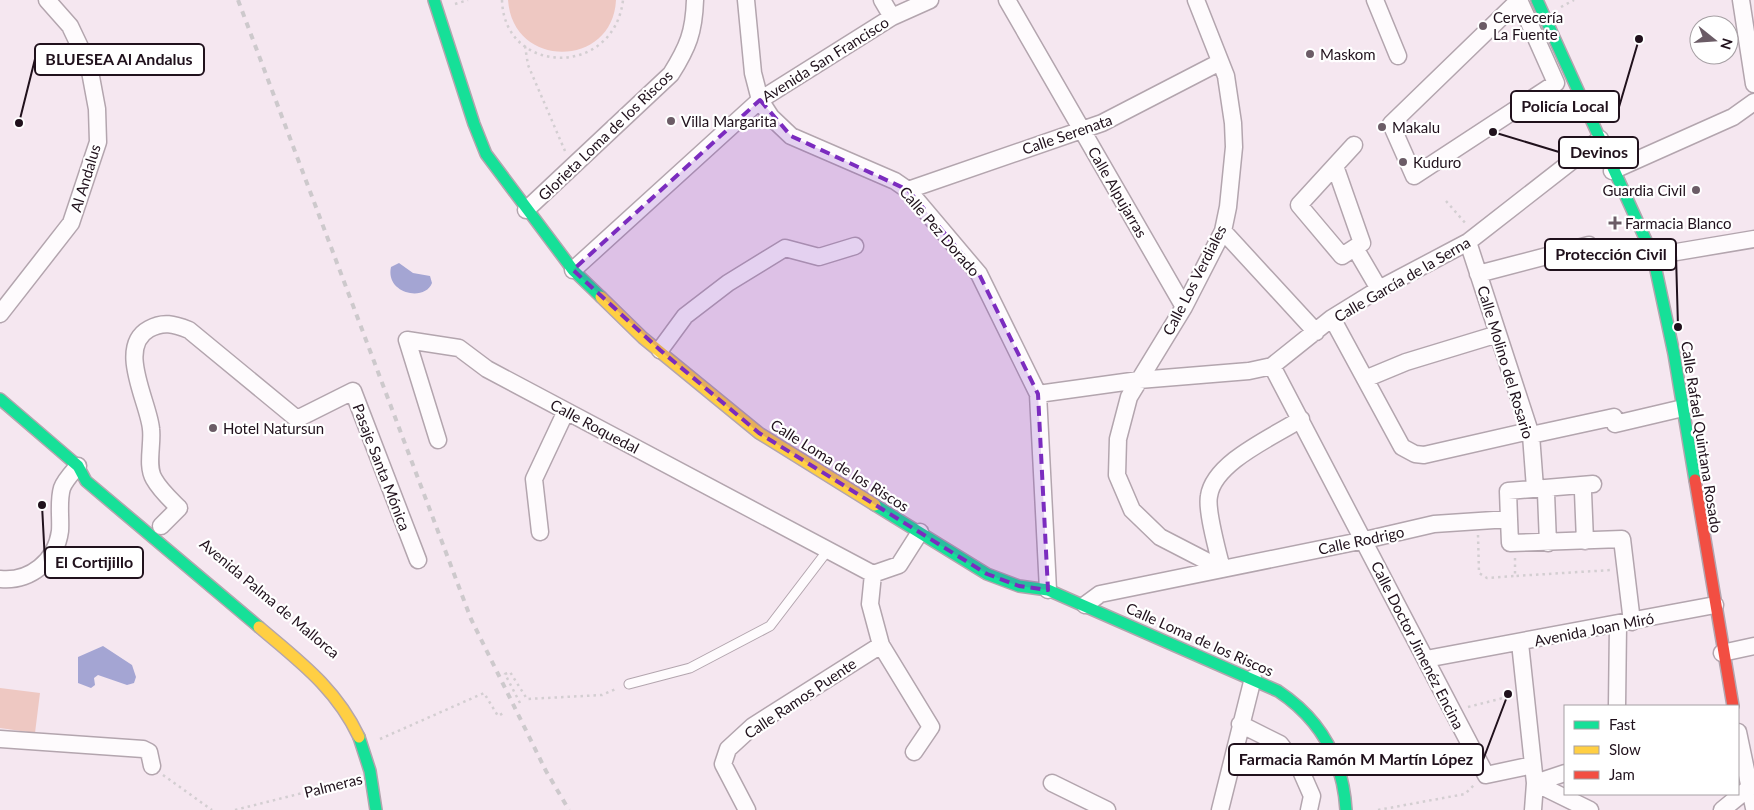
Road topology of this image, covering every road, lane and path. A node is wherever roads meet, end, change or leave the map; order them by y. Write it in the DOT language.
graph roads {
  1 [pos="47,0"];
  2 [pos="434,0"];
  3 [pos="502,0"];
  4 [pos="623,0"];
  5 [pos="695,0"];
  6 [pos="746,0"];
  7 [pos="882,0"];
  8 [pos="930,0"];
  9 [pos="1007,0"];
  10 [pos="1196,0"];
  11 [pos="1375,0"];
  12 [pos="1537,0"];
  13 [pos="1741,0"];
  14 [pos="892,17"];
  15 [pos="525,46"];
  16 [pos="1398,56"];
  17 [pos="1220,62"];
  18 [pos="1556,83"];
  19 [pos="1754,84"];
  20 [pos="760,100"];
  21 [pos="1754,102"];
  22 [pos="1083,130"];
  23 [pos="1600,139"];
  24 [pos="1354,145"];
  25 [pos="1335,166"];
  26 [pos="572,167"];
  27 [pos="1612,171"];
  28 [pos="908,190"];
  29 [pos="1446,201"];
  30 [pos="526,210"];
  31 [pos="1223,231"];
  32 [pos="1472,239"];
  33 [pos="1754,239"];
  34 [pos="1589,244"];
  35 [pos="855,246"];
  36 [pos="1355,248"];
  37 [pos="1653,256"];
  38 [pos="573,270"];
  39 [pos="1478,274"];
  40 [pos="1379,289"];
  41 [pos="1184,306"];
  42 [pos="0,314"];
  43 [pos="1332,318"];
  44 [pos="1316,332"];
  45 [pos="1498,334"];
  46 [pos="660,350"];
  47 [pos="1272,366"];
  48 [pos="1365,379"];
  49 [pos="1139,380"];
  50 [pos="1038,394"];
  51 [pos="0,399"];
  52 [pos="1683,408"];
  53 [pos="566,411"];
  54 [pos="1301,419"];
  55 [pos="1530,433"];
  56 [pos="438,440"];
  57 [pos="78,466"];
  58 [pos="94,472"];
  59 [pos="1540,490"];
  60 [pos="1509,520"];
  61 [pos="1477,521"];
  62 [pos="159,529"];
  63 [pos="540,532"];
  64 [pos="920,532"];
  65 [pos="1365,540"];
  66 [pos="1585,541"];
  67 [pos="1514,544"];
  68 [pos="1548,544"];
  69 [pos="828,550"];
  70 [pos="418,560"];
  71 [pos="1222,568"];
  72 [pos="1625,570"];
  73 [pos="873,574"];
  74 [pos="1515,576"];
  75 [pos="0,579"];
  76 [pos="1048,590"];
  77 [pos="1085,605"];
  78 [pos="1715,605"];
  79 [pos="1625,624"];
  80 [pos="1520,643"];
  81 [pos="881,645"];
  82 [pos="1754,646"];
  83 [pos="1722,653"];
  84 [pos="1426,660"];
  85 [pos="1253,678"];
  86 [pos="629,684"];
  87 [pos="1525,692"];
  88 [pos="520,703"];
  89 [pos="1617,705"];
  90 [pos="1733,705"];
  91 [pos="1451,711"];
  92 [pos="505,712"];
  93 [pos="1240,724"];
  94 [pos="1739,737"];
  95 [pos="0,739"];
  96 [pos="379,739"];
  97 [pos="914,752"];
  98 [pos="1533,765"];
  99 [pos="152,766"];
  100 [pos="1564,774"];
  101 [pos="372,775"];
  102 [pos="1486,775"];
  103 [pos="1052,783"];
  104 [pos="1535,783"];
  105 [pos="176,786"];
  106 [pos="1749,788"];
  107 [pos="1754,808"];
  108 [pos="212,810"];
  109 [pos="235,810"];
  110 [pos="376,810"];
  111 [pos="747,810"];
  112 [pos="1108,810"];
  113 [pos="1220,810"];
  114 [pos="1309,810"];
  115 [pos="1346,810"];
  116 [pos="1378,810"];
  117 [pos="1533,810"];
  118 [pos="1590,810"];
  119 [pos="1722,810"];
  1 -- 42 [label="street, Al Andalus"];
  2 -- 30 [label="street, Calle Loma de los Riscos"];
  3 -- 15 [label="path"];
  4 -- 15 [label="path"];
  5 -- 26 [label="street, Glorieta Loma de los Riscos"];
  6 -- 20 [label="street, Calle Pez Dorado"];
  7 -- 14 [label="street"];
  8 -- 14 [label="street, Avenida San Francisco"];
  9 -- 22 [label="street, Calle Alpujarras"];
  10 -- 17 [label="street, Calle Los Verdiales"];
  11 -- 16 [label="street"];
  12 -- 23 [label="street, Calle Rafael Quintana Rosado"];
  13 -- 19 [label="street"];
  14 -- 20 [label="street, Avenida San Francisco"];
  15 -- 26 [label="path"];
  17 -- 22 [label="street, Calle Serenata"];
  17 -- 31 [label="street, Calle Los Verdiales"];
  18 -- 18 [label="street"];
  20 -- 28 [label="street, Calle Pez Dorado"];
  20 -- 38 [label="street, Avenida San Francisco"];
  21 -- 27 [label="street"];
  22 -- 28 [label="street, Calle Serenata"];
  22 -- 41 [label="street, Calle Alpujarras"];
  23 -- 27 [label="street, Calle Rafael Quintana Rosado"];
  23 -- 32 [label="street, Calle García de la Serna"];
  24 -- 25 [label="street"];
  25 -- 36 [label="street"];
  25 -- 36 [label="street"];
  26 -- 30 [label="street, Glorieta Loma de los Riscos"];
  27 -- 37 [label="street, Calle Rafael Quintana Rosado"];
  28 -- 50 [label="street, Calle Pez Dorado"];
  29 -- 32 [label="path"];
  30 -- 38 [label="street, Calle Loma de los Riscos"];
  31 -- 41 [label="street, Calle Los Verdiales"];
  31 -- 44 [label="street"];
  32 -- 39 [label="street, Calle Molino del Rosario"];
  32 -- 40 [label="street, Calle García de la Serna"];
  33 -- 37 [label="street"];
  34 -- 39 [label="street"];
  35 -- 46 [label="street"];
  36 -- 40 [label="street"];
  37 -- 52 [label="street, Calle Rafael Quintana Rosado"];
  38 -- 46 [label="street, Calle Loma de los Riscos"];
  39 -- 45 [label="street, Calle Molino del Rosario"];
  40 -- 43 [label="street, Calle García de la Serna"];
  41 -- 49 [label="street, Calle Los Verdiales"];
  43 -- 44 [label="street, Calle García de la Serna"];
  43 -- 48 [label="street"];
  44 -- 47 [label="street, Calle García de la Serna"];
  45 -- 48 [label="street"];
  45 -- 55 [label="street, Calle Molino del Rosario"];
  46 -- 64 [label="street, Calle Loma de los Riscos"];
  47 -- 49 [label="street, Calle García de la Serna"];
  47 -- 54 [label="street, Calle Doctor Jimenéz Encina"];
  48 -- 55 [label="street"];
  49 -- 50 [label="street, Calle García de la Serna"];
  49 -- 71 [label="street, Calle Los Verdiales"];
  50 -- 76 [label="street, Calle Pez Dorado"];
  51 -- 57 [label="street"];
  52 -- 55 [label="street"];
  52 -- 78 [label="street, Calle Rafael Quintana Rosado"];
  53 -- 56 [label="street, Calle Roquedal"];
  53 -- 63 [label="street"];
  53 -- 69 [label="street, Calle Roquedal"];
  54 -- 65 [label="street, Calle Doctor Jimenéz Encina"];
  54 -- 71 [label="street"];
  55 -- 59 [label="street, Calle Molino del Rosario"];
  57 -- 58 [label="street"];
  57 -- 62 [label="street, Avenida Palma de Mallorca"];
  57 -- 75 [label="street"];
  59 -- 60 [label="street"];
  59 -- 66 [label="street"];
  59 -- 68 [label="street, Calle Molino del Rosario"];
  60 -- 61 [label="street, Calle Rodrigo"];
  60 -- 67 [label="street"];
  61 -- 65 [label="street, Calle Rodrigo"];
  61 -- 74 [label="path"];
  62 -- 70 [label="street, Pasaje Santa Mónica"];
  62 -- 101 [label="street, Avenida Palma de Mallorca"];
  64 -- 73 [label="street"];
  64 -- 76 [label="street, Calle Loma de los Riscos"];
  65 -- 71 [label="street, Calle Rodrigo"];
  65 -- 84 [label="street, Calle Doctor Jimenéz Encina"];
  66 -- 68 [label="street"];
  66 -- 72 [label="street"];
  67 -- 68 [label="street"];
  67 -- 74 [label="path"];
  69 -- 73 [label="street, Calle Roquedal"];
  69 -- 86 [label="lane"];
  71 -- 77 [label="street, Calle Rodrigo"];
  72 -- 74 [label="path"];
  72 -- 79 [label="street"];
  73 -- 81 [label="street"];
  76 -- 77 [label="street, Calle Loma de los Riscos"];
  77 -- 85 [label="street, Calle Loma de los Riscos"];
  78 -- 79 [label="street, Avenida Joan Miró"];
  78 -- 83 [label="street, Calle Rafael Quintana Rosado"];
  79 -- 80 [label="street, Avenida Joan Miró"];
  79 -- 89 [label="street"];
  80 -- 84 [label="street"];
  80 -- 87 [label="street, Avenida Joan Miró"];
  81 -- 97 [label="street"];
  81 -- 111 [label="street, Calle Ramos Puente"];
  82 -- 83 [label="street"];
  83 -- 90 [label="street, Calle Rafael Quintana Rosado"];
  84 -- 91 [label="street, Calle Doctor Jimenéz Encina"];
  85 -- 93 [label="street"];
  85 -- 115 [label="street, Calle Loma de los Riscos"];
  86 -- 88 [label="path"];
  87 -- 91 [label="path"];
  87 -- 98 [label="street, Avenida Joan Miró"];
  91 -- 102 [label="street, Calle Doctor Jimenéz Encina"];
  92 -- 96 [label="path"];
  93 -- 113 [label="street"];
  93 -- 114 [label="street"];
  94 -- 106 [label="street"];
  95 -- 99 [label="street"];
  98 -- 102 [label="street"];
  98 -- 104 [label="street, Avenida Joan Miró"];
  100 -- 104 [label="street"];
  101 -- 109 [label="path, Palmeras"];
  101 -- 110 [label="street, Avenida Palma de Mallorca"];
  102 -- 116 [label="path"];
  103 -- 112 [label="street"];
  104 -- 117 [label="street, Avenida Joan Miró"];
  104 -- 118 [label="street"];
  105 -- 108 [label="path"];
  106 -- 107 [label="street"];
  106 -- 119 [label="street"];
}
